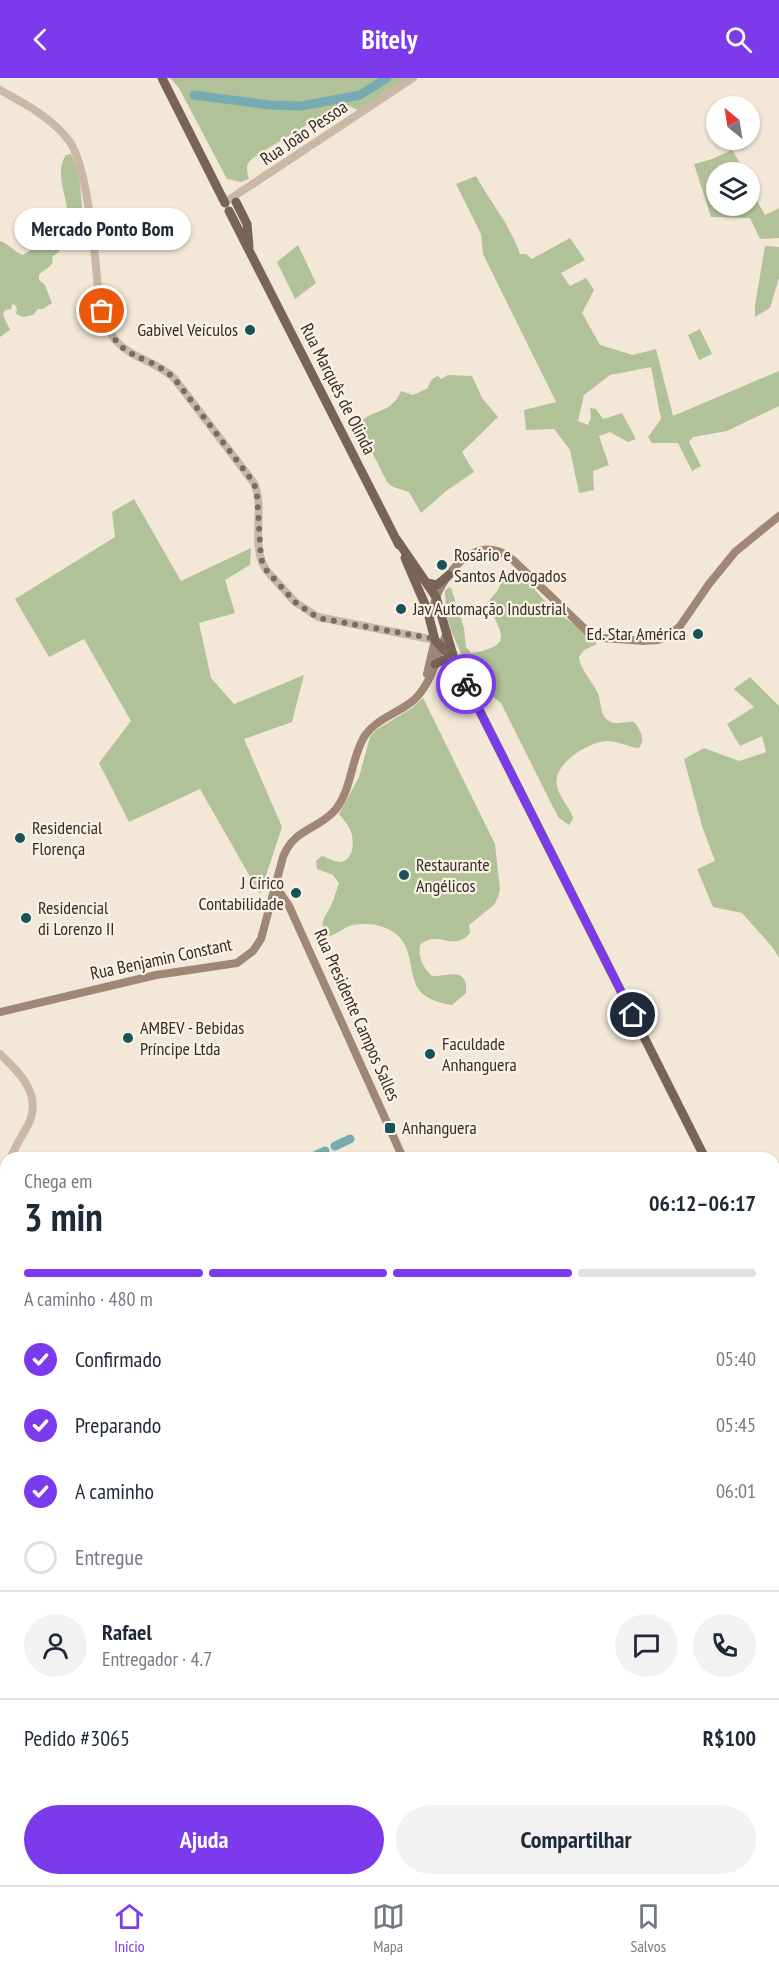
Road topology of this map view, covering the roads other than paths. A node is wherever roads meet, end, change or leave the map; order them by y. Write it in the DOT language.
graph roads {
  1 [pos="162,78"];
  2 [pos="413,78"];
  3 [pos="0,90"];
  4 [pos="232,201"];
  5 [pos="238,229"];
  6 [pos="248,232"];
  7 [pos="250,252"];
  8 [pos="779,516"];
  9 [pos="397,540"];
  10 [pos="449,575"];
  11 [pos="427,583"];
  12 [pos="436,597"];
  13 [pos="441,612"];
  14 [pos="430,618"];
  15 [pos="431,628"];
  16 [pos="447,633"];
  17 [pos="419,636"];
  18 [pos="438,643"];
  19 [pos="455,662"];
  20 [pos="435,664"];
  21 [pos="423,689"];
  22 [pos="274,890"];
  23 [pos="0,1012"];
  24 [pos="0,1053"];
  25 [pos="14,1152"];
  26 [pos="401,1152"];
  27 [pos="702,1152"];
  1 -- 4 [label="main road"];
  2 -- 4 [label="street, Rua João Pessoa"];
  3 -- 17 [label="street"];
  4 -- 5 [label="main road, Rua Marquês de Olinda"];
  4 -- 6 [label="main road, Rua Marquês de Olinda"];
  5 -- 6 [label="main road"];
  5 -- 7 [label="main road, Rua Marquês de Olinda"];
  6 -- 7 [label="main road, Rua Marquês de Olinda"];
  7 -- 9 [label="main road, Rua Marquês de Olinda"];
  8 -- 10 [label="main road"];
  9 -- 11 [label="main road, Rua Marquês de Olinda"];
  9 -- 14 [label="main road, Rua Marquês de Olinda"];
  10 -- 11 [label="main road"];
  10 -- 12 [label="main road"];
  10 -- 13 [label="main road"];
  11 -- 12 [label="main road, Rua Marquês de Olinda"];
  12 -- 13 [label="main road, Rua Marquês de Olinda"];
  12 -- 14 [label="main road"];
  13 -- 14 [label="main road"];
  13 -- 16 [label="main road, Rua Marquês de Olinda"];
  14 -- 15 [label="main road, Rua Marquês de Olinda"];
  15 -- 17 [label="street"];
  15 -- 18 [label="main road, Rua Marquês de Olinda"];
  16 -- 18 [label="main road"];
  16 -- 19 [label="main road, Rua Marquês de Olinda"];
  17 -- 18 [label="street"];
  18 -- 19 [label="main road, Rua Marquês de Olinda"];
  18 -- 20 [label="main road, Rua Benjamin Constant"];
  18 -- 21 [label="main road"];
  19 -- 20 [label="main road"];
  19 -- 27 [label="main road, Rua Marquês de Olinda"];
  20 -- 21 [label="main road, Rua Benjamin Constant"];
  21 -- 22 [label="main road, Rua Benjamin Constant"];
  22 -- 23 [label="main road, Rua Benjamin Constant"];
  22 -- 26 [label="main road, Rua Presidente Campos Salles"];
  24 -- 25 [label="street"];
}
